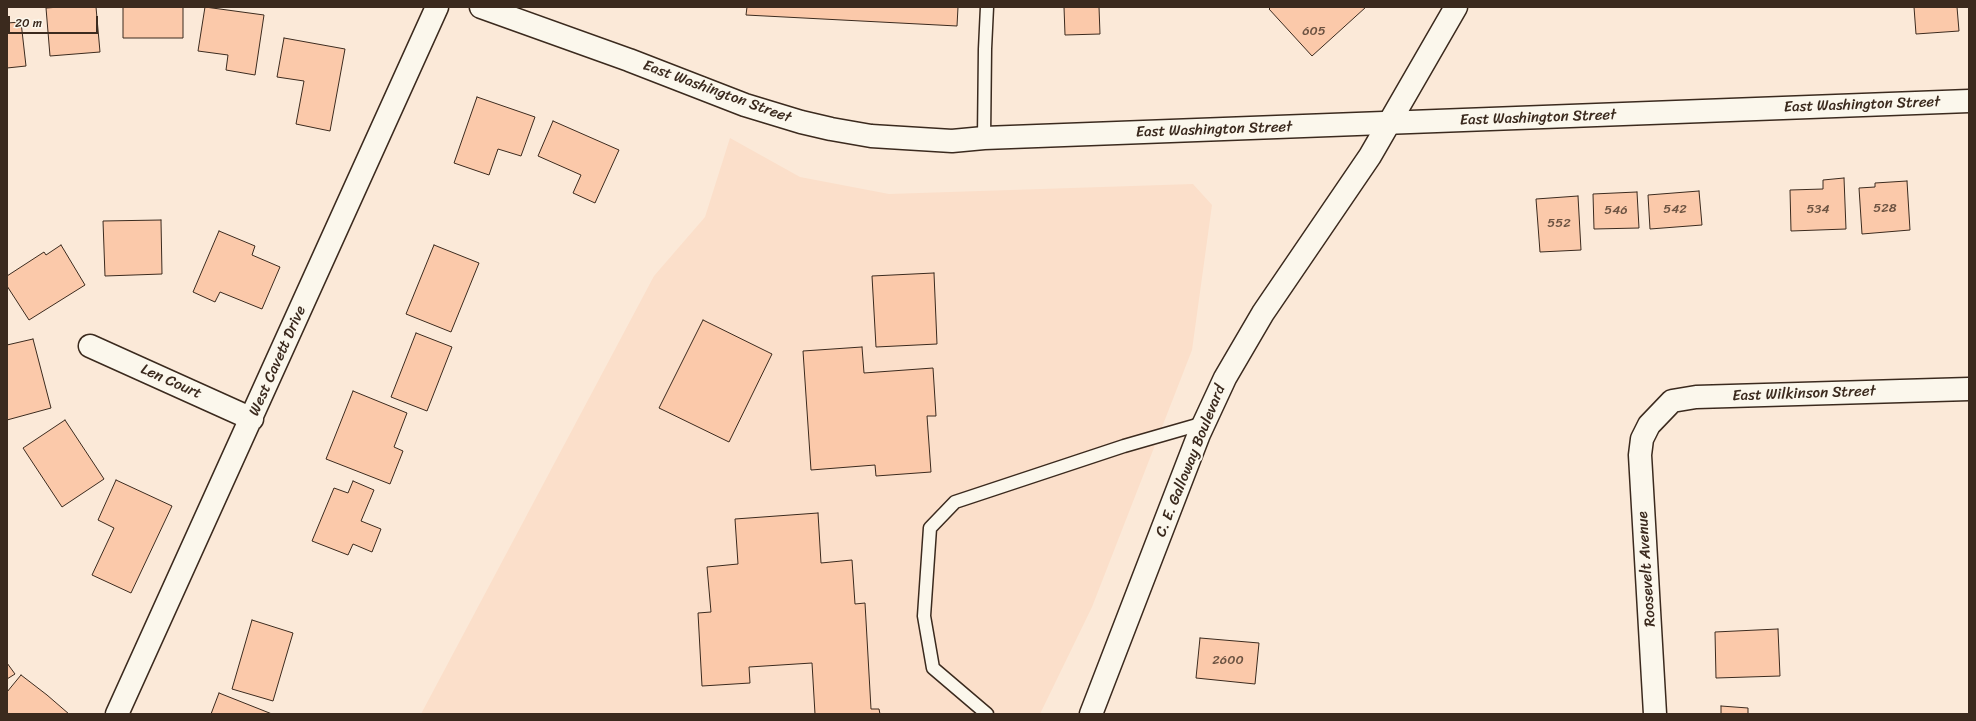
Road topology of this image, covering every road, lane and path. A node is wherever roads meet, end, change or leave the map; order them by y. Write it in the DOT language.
graph roads {
  1 [pos="437,7"];
  2 [pos="481,7"];
  3 [pos="988,7"];
  4 [pos="1456,7"];
  5 [pos="1969,101"];
  6 [pos="1389,124"];
  7 [pos="984,138"];
  8 [pos="90,346"];
  9 [pos="1969,389"];
  10 [pos="252,419"];
  11 [pos="1204,423"];
  12 [pos="1649,425"];
  13 [pos="117,714"];
  14 [pos="987,714"];
  15 [pos="1091,714"];
  16 [pos="1656,714"];
  1 -- 10 [label="street, West Cavett Drive"];
  2 -- 7 [label="street, East Washington Street"];
  3 -- 7 [label="lane"];
  4 -- 6 [label="street, C. E. Galloway Boulevard"];
  5 -- 6 [label="street, East Washington Street"];
  6 -- 7 [label="street, East Washington Street"];
  6 -- 11 [label="street, C. E. Galloway Boulevard"];
  8 -- 10 [label="street, Len Court"];
  9 -- 12 [label="street, East Wilkinson Street"];
  10 -- 13 [label="street, West Cavett Drive"];
  11 -- 14 [label="lane"];
  11 -- 15 [label="street, C. E. Galloway Boulevard"];
  12 -- 16 [label="street, Roosevelt Avenue"];
}
